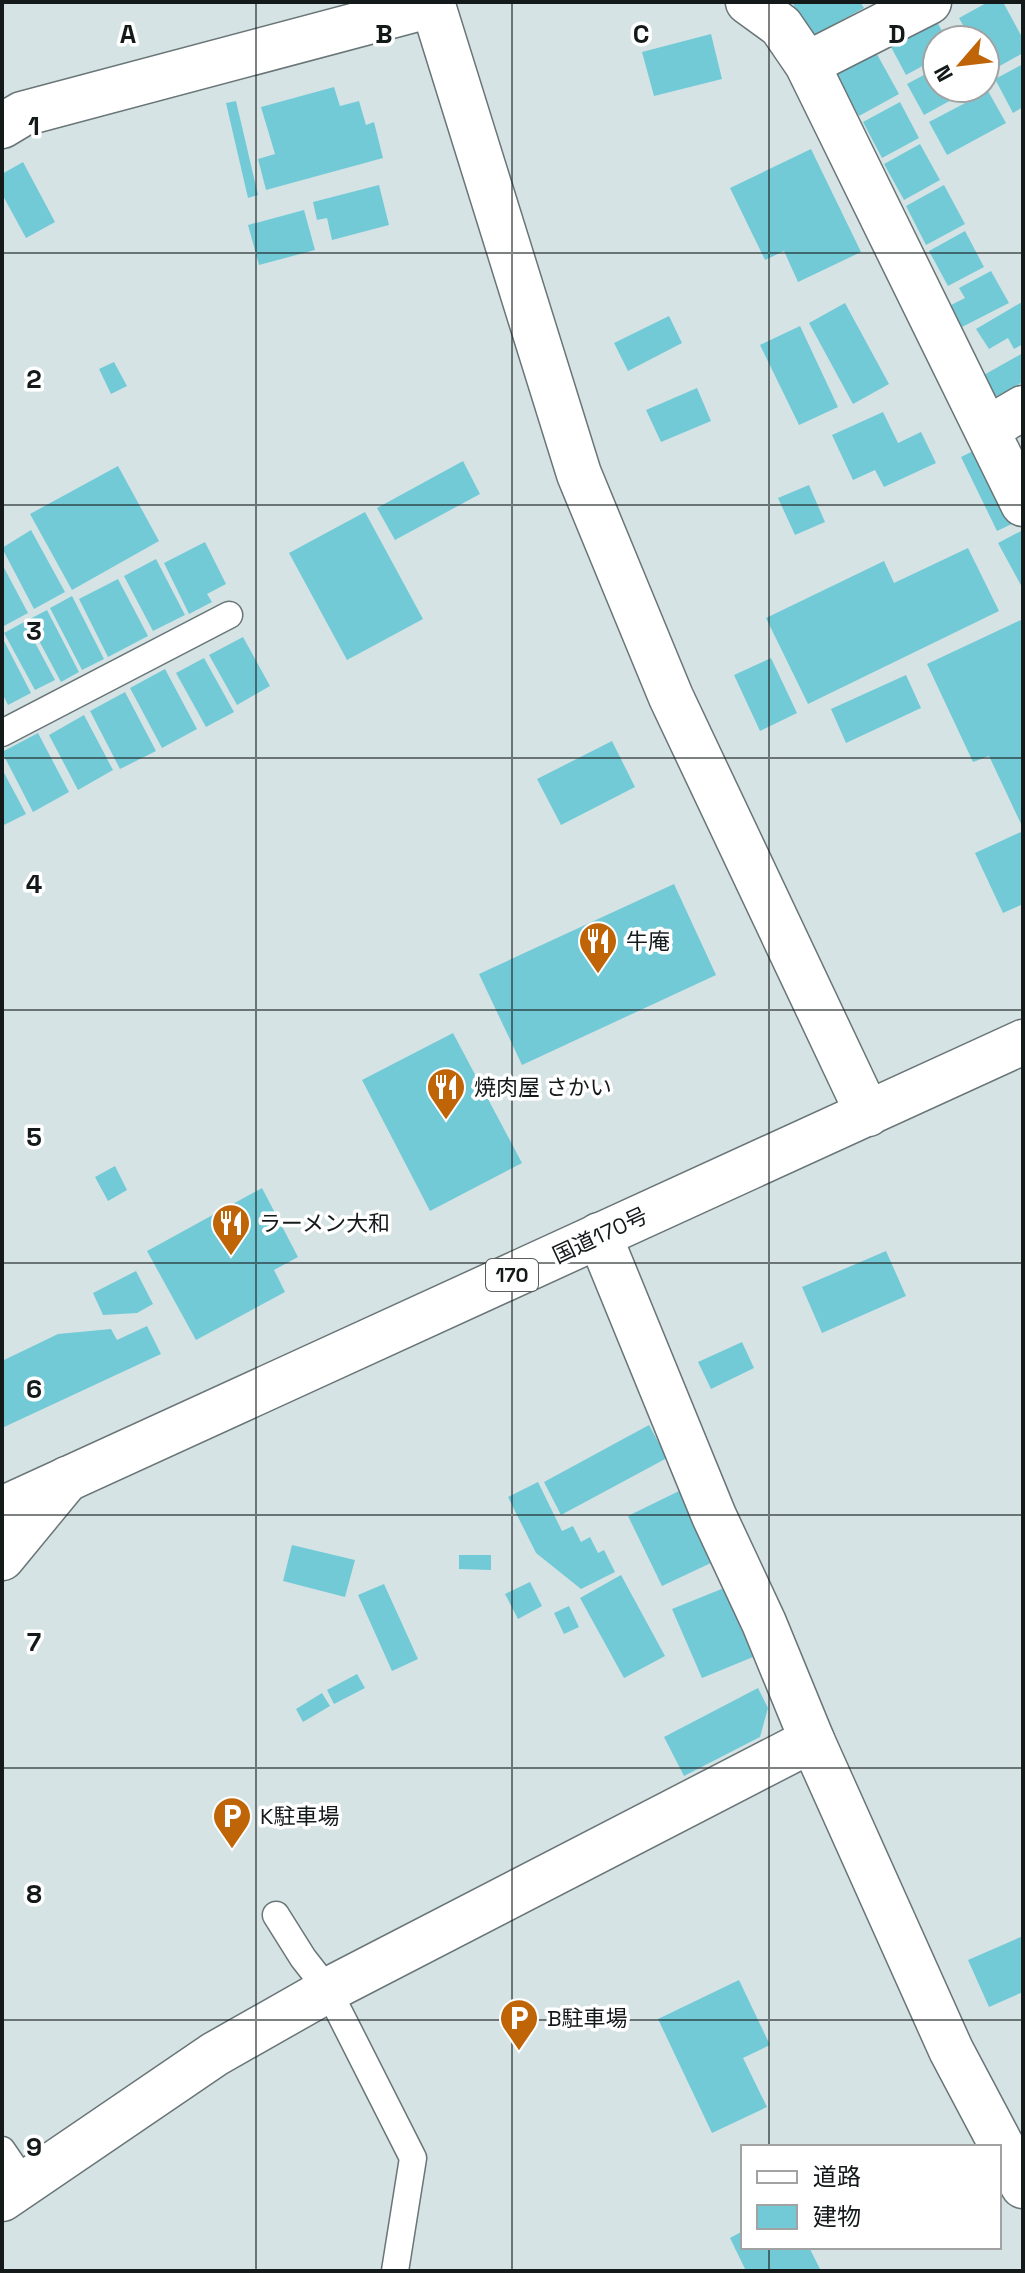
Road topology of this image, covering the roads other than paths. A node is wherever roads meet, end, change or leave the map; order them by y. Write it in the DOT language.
graph roads {
  1 [pos="748,2"];
  2 [pos="929,2"];
  3 [pos="441,3"];
  4 [pos="807,64"];
  5 [pos="2,126"];
  6 [pos="1005,419"];
  7 [pos="1023,504"];
  8 [pos="229,615"];
  9 [pos="2,733"];
  10 [pos="1023,1042"];
  11 [pos="868,1114"];
  12 [pos="599,1235"];
  13 [pos="67,1479"];
  14 [pos="2,1509"];
  15 [pos="2,1558"];
  16 [pos="812,1740"];
  17 [pos="276,1915"];
  18 [pos="328,1990"];
  19 [pos="10,2178"];
  20 [pos="1023,2186"];
  21 [pos="395,2271"];
  1 -- 4 [label="main road"];
  2 -- 4 [label="main road"];
  3 -- 5 [label="main road"];
  3 -- 11 [label="main road"];
  4 -- 6 [label="main road"];
  6 -- 7 [label="main road"];
  8 -- 9 [label="lane"];
  10 -- 11 [label="main road, 国道170号 / 170"];
  11 -- 12 [label="main road, 国道170号 / 170"];
  12 -- 13 [label="main road, 国道170号 / 170"];
  12 -- 16 [label="main road"];
  13 -- 14 [label="main road, 国道170号 / 170"];
  13 -- 15 [label="main road"];
  16 -- 18 [label="main road"];
  16 -- 20 [label="main road"];
  17 -- 18 [label="lane"];
  18 -- 19 [label="main road"];
  18 -- 21 [label="lane"];
}
